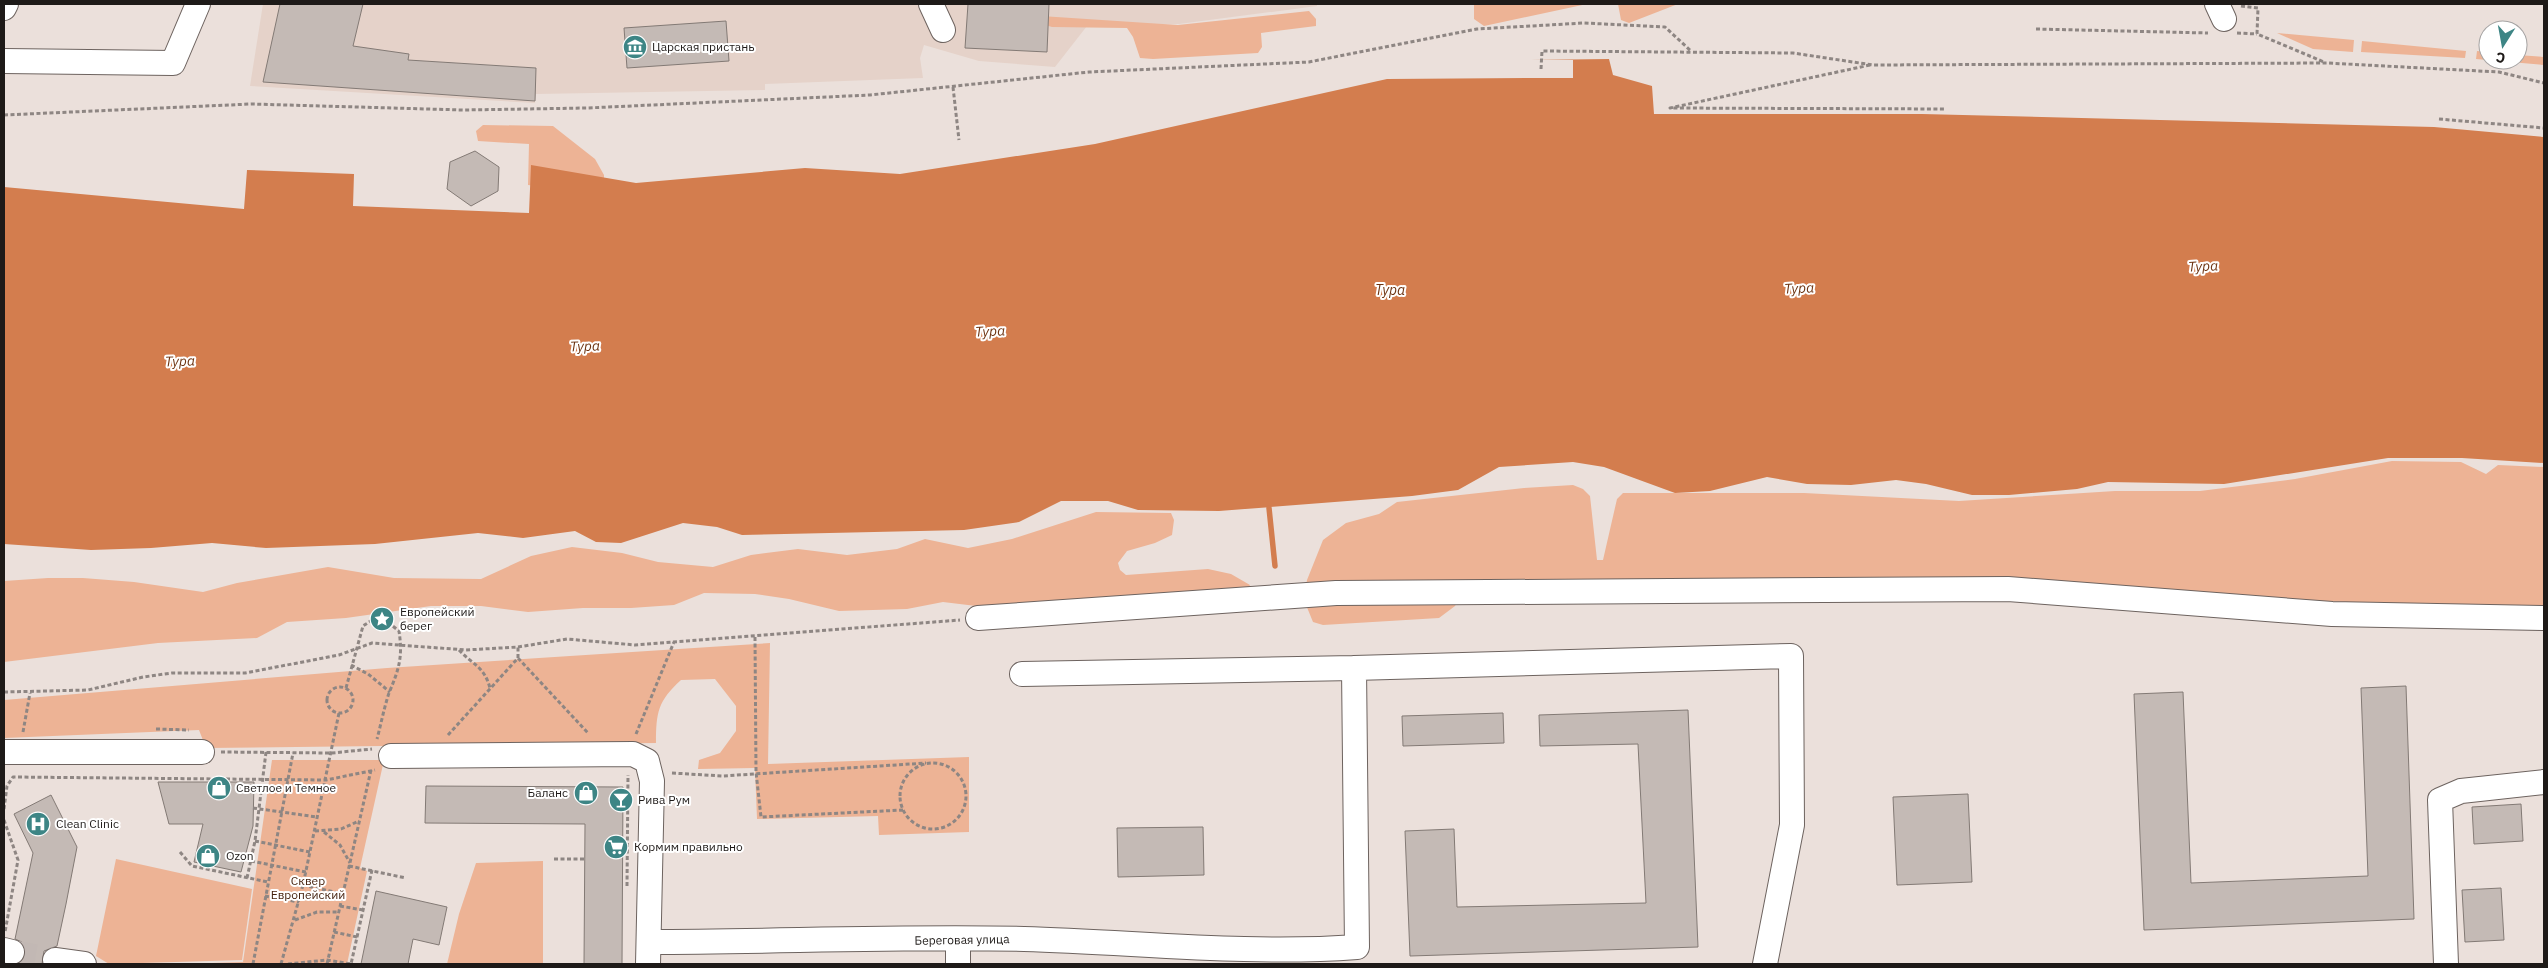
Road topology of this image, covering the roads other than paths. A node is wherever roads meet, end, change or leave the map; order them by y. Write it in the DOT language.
graph roads {
  1 [pos="6,4"];
  2 [pos="198,4"];
  3 [pos="931,4"];
  4 [pos="4,8"];
  5 [pos="943,30"];
  6 [pos="4,61"];
  7 [pos="978,618"];
  8 [pos="2544,618"];
  9 [pos="1354,668"];
  10 [pos="1022,674"];
  11 [pos="4,752"];
  12 [pos="202,752"];
  13 [pos="379,757"];
  14 [pos="2544,782"];
  15 [pos="958,940"];
  16 [pos="649,953"];
  17 [pos="1218,956"];
  18 [pos="55,960"];
  19 [pos="84,964"];
  20 [pos="958,964"];
  21 [pos="1764,964"];
  22 [pos="2446,964"];
  1 -- 4 [label="street"];
  2 -- 6 [label="street"];
  3 -- 5 [label="street"];
  7 -- 8 [label="street"];
  9 -- 10 [label="street"];
  9 -- 17 [label="street, Береговая улица"];
  9 -- 21 [label="street"];
  11 -- 12 [label="street"];
  13 -- 16 [label="street"];
  14 -- 22 [label="street"];
  15 -- 16 [label="street, Береговая улица"];
  15 -- 17 [label="street, Береговая улица"];
  15 -- 20 [label="street"];
  18 -- 19 [label="street"];
}
